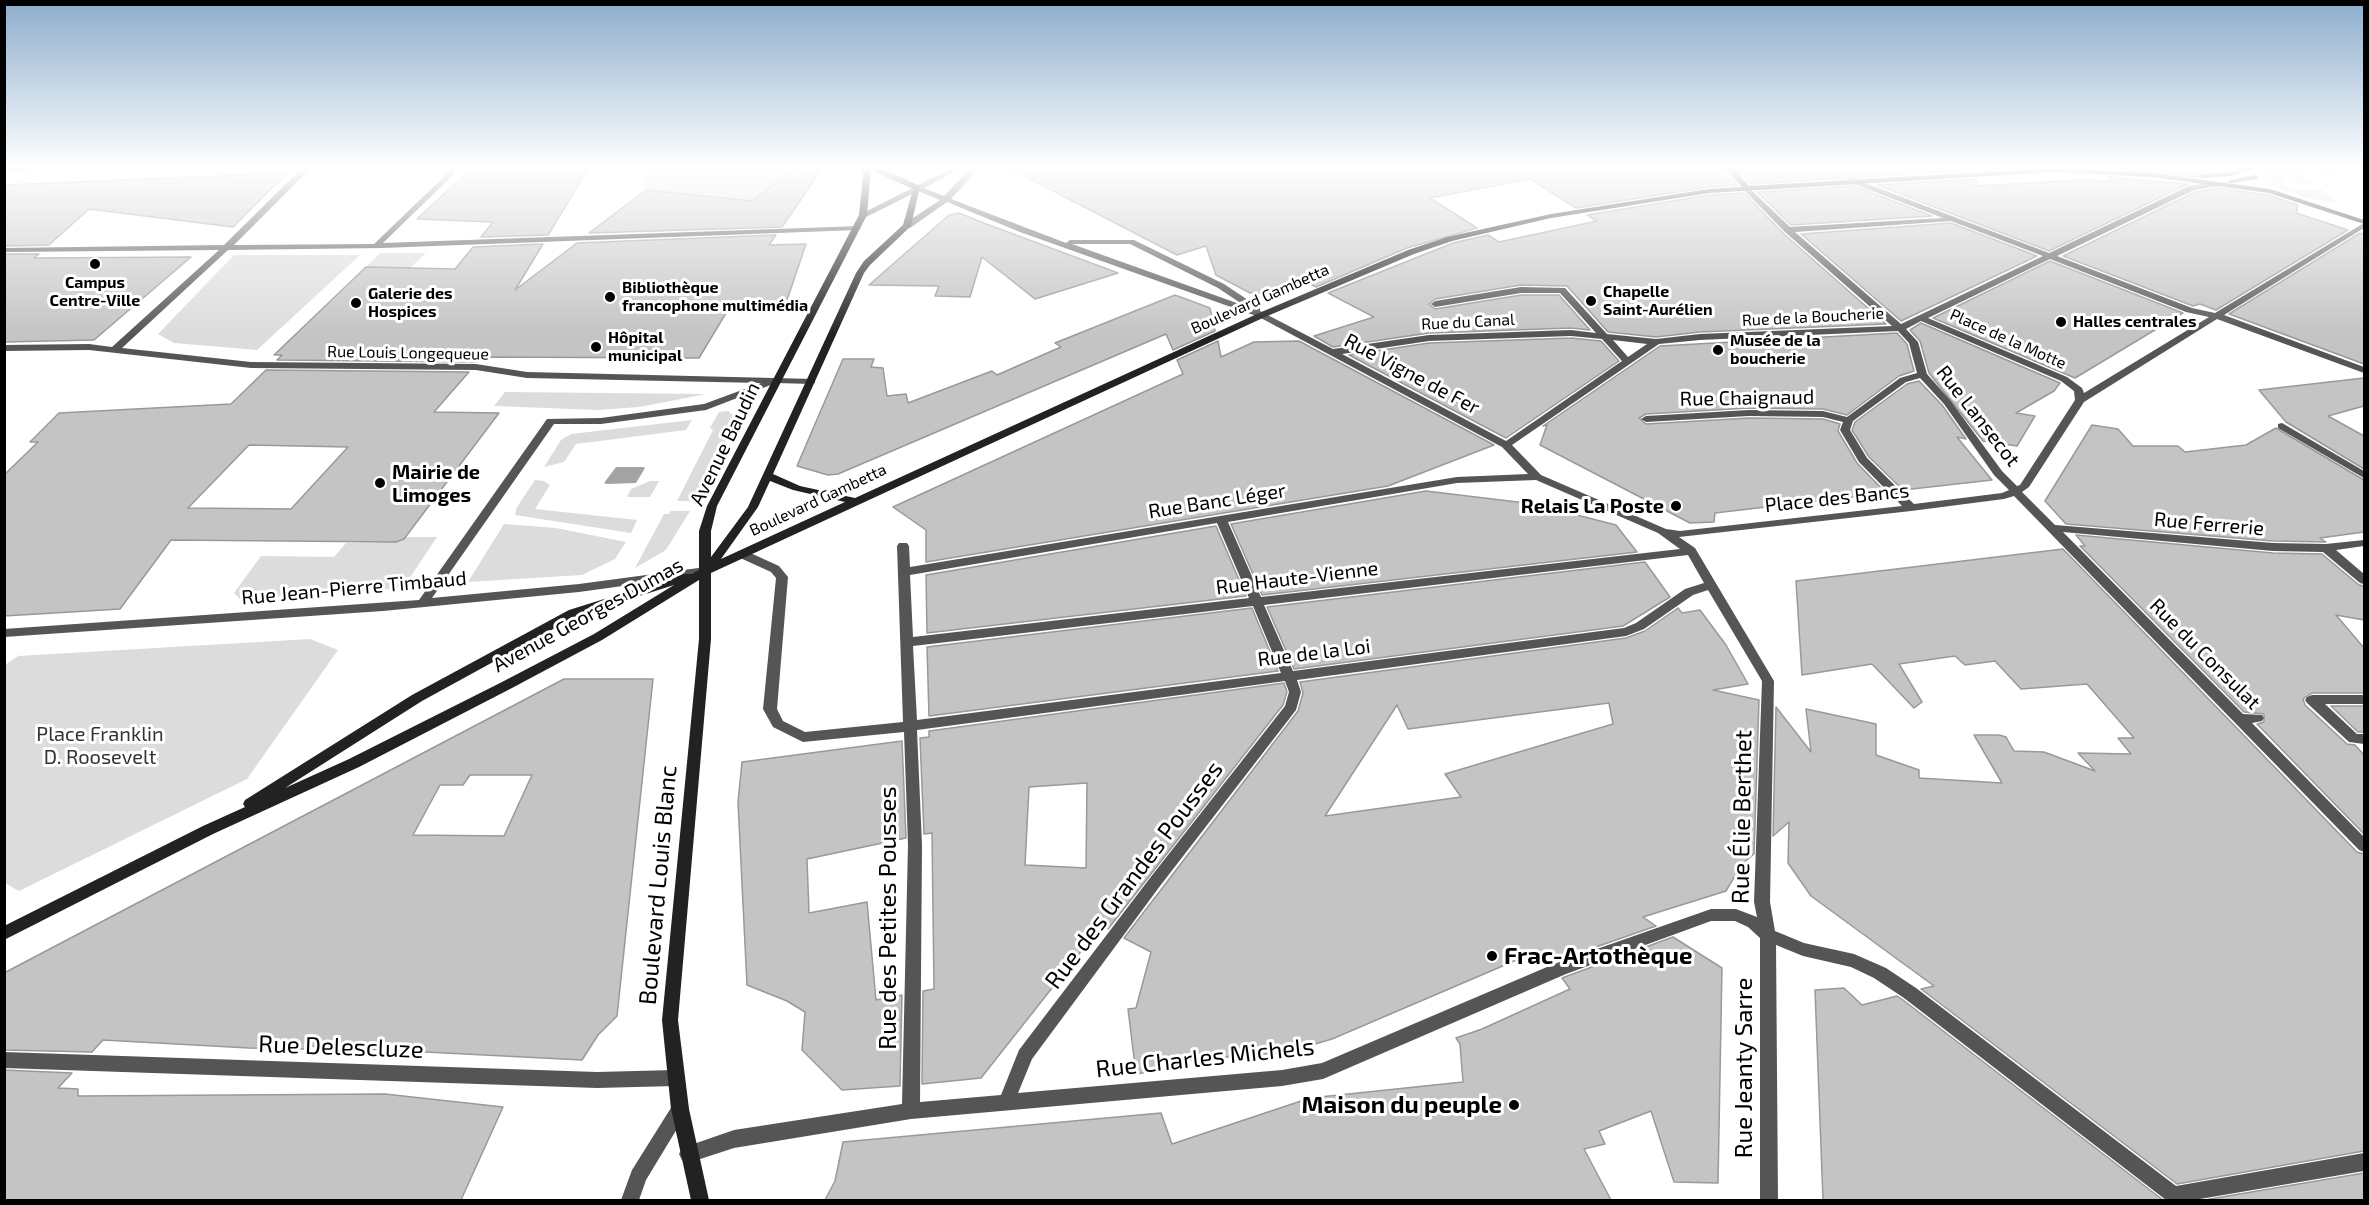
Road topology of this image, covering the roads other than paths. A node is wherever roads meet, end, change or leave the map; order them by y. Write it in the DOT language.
graph roads {
  1 [pos="252,222"];
  2 [pos="400,222"];
  3 [pos="860,222"];
  4 [pos="908,222"];
  5 [pos="913,222"];
  6 [pos="1005,222"];
  7 [pos="1527,222"];
  8 [pos="1780,222"];
  9 [pos="1916,222"];
  10 [pos="1959,222"];
  11 [pos="2120,222"];
  12 [pos="2364,223"];
  13 [pos="907,226"];
  14 [pos="857,228"];
  15 [pos="1788,230"];
  16 [pos="1053,240"];
  17 [pos="376,246"];
  18 [pos="227,247"];
  19 [pos="4,250"];
  20 [pos="2052,255"];
  21 [pos="1435,304"];
  22 [pos="1262,315"];
  23 [pos="2217,316"];
  24 [pos="1923,319"];
  25 [pos="1900,328"];
  26 [pos="1605,338"];
  27 [pos="1656,342"];
  28 [pos="4,348"];
  29 [pos="114,350"];
  30 [pos="1334,352"];
  31 [pos="1627,361"];
  32 [pos="2364,369"];
  33 [pos="527,375"];
  34 [pos="1922,375"];
  35 [pos="505,378"];
  36 [pos="777,380"];
  37 [pos="812,381"];
  38 [pos="2080,395"];
  39 [pos="1646,419"];
  40 [pos="1849,420"];
  41 [pos="2282,426"];
  42 [pos="1506,445"];
  43 [pos="2364,475"];
  44 [pos="768,476"];
  45 [pos="1537,477"];
  46 [pos="2015,492"];
  47 [pos="853,501"];
  48 [pos="1911,508"];
  49 [pos="1221,519"];
  50 [pos="2051,528"];
  51 [pos="1662,531"];
  52 [pos="2364,543"];
  53 [pos="903,546"];
  54 [pos="2326,548"];
  55 [pos="1691,550"];
  56 [pos="742,554"];
  57 [pos="706,571"];
  58 [pos="905,572"];
  59 [pos="2364,580"];
  60 [pos="1710,585"];
  61 [pos="423,603"];
  62 [pos="1256,603"];
  63 [pos="4,633"];
  64 [pos="908,642"];
  65 [pos="1289,676"];
  66 [pos="2364,699"];
  67 [pos="2257,718"];
  68 [pos="2241,719"];
  69 [pos="911,726"];
  70 [pos="2364,739"];
  71 [pos="208,830"];
  72 [pos="2364,846"];
  73 [pos="4,934"];
  74 [pos="1768,935"];
  75 [pos="4,1060"];
  76 [pos="675,1078"];
  77 [pos="1006,1103"];
  78 [pos="680,1109"];
  79 [pos="911,1111"];
  80 [pos="688,1154"];
  81 [pos="2364,1162"];
  82 [pos="2175,1198"];
  83 [pos="630,1200"];
  84 [pos="700,1200"];
  85 [pos="1769,1200"];
  1 -- 18 [label="street"];
  2 -- 17 [label="street"];
  3 -- 14 [label="main road, Avenue Baudin"];
  4 -- 13 [label="main road"];
  5 -- 13 [label="street"];
  6 -- 16 [label="street"];
  7 -- 22 [label="main road, Boulevard Gambetta"];
  8 -- 15 [label="street, Rue Lansecot"];
  9 -- 15 [label="street"];
  10 -- 20 [label="street"];
  11 -- 20 [label="street, Place de la Motte"];
  12 -- 23 [label="street"];
  13 -- 37 [label="main road"];
  14 -- 17 [label="street"];
  14 -- 36 [label="main road, Avenue Baudin"];
  15 -- 25 [label="street, Rue Lansecot"];
  16 -- 22 [label="street"];
  16 -- 22 [label="street"];
  17 -- 18 [label="street"];
  18 -- 19 [label="street"];
  18 -- 29 [label="street"];
  20 -- 23 [label="street"];
  20 -- 24 [label="street, Place de la Motte"];
  21 -- 26 [label="street"];
  22 -- 30 [label="street, Rue Vigne de Fer"];
  22 -- 47 [label="main road, Boulevard Gambetta"];
  23 -- 32 [label="street"];
  23 -- 38 [label="street"];
  24 -- 25 [label="street, Place de la Motte"];
  24 -- 38 [label="street, Place de la Motte"];
  25 -- 27 [label="street, Rue de la Boucherie"];
  25 -- 34 [label="street, Rue Lansecot"];
  26 -- 27 [label="street, Rue de la Boucherie"];
  26 -- 30 [label="street, Rue du Canal"];
  26 -- 31 [label="street"];
  27 -- 31 [label="street"];
  28 -- 29 [label="street, Rue Louis Longequeue"];
  29 -- 33 [label="street, Rue Louis Longequeue"];
  30 -- 42 [label="street, Rue Vigne de Fer"];
  31 -- 42 [label="street"];
  33 -- 35 [label="street"];
  33 -- 36 [label="street, Rue Louis Longequeue"];
  34 -- 40 [label="street"];
  34 -- 46 [label="street, Rue Lansecot"];
  36 -- 37 [label="street, Rue Louis Longequeue"];
  36 -- 57 [label="main road, Avenue Baudin"];
  36 -- 61 [label="street"];
  37 -- 44 [label="main road"];
  38 -- 46 [label="street"];
  39 -- 40 [label="street, Rue Chaignaud"];
  40 -- 48 [label="street"];
  41 -- 43 [label="street"];
  42 -- 45 [label="street, Rue Vigne de Fer"];
  44 -- 47 [label="main road"];
  44 -- 57 [label="main road"];
  45 -- 49 [label="street, Rue Banc Léger"];
  45 -- 51 [label="street"];
  46 -- 48 [label="street, Place des Bancs"];
  46 -- 50 [label="street, Rue du Consulat"];
  47 -- 56 [label="main road, Boulevard Gambetta"];
  48 -- 51 [label="street, Place des Bancs"];
  49 -- 58 [label="street, Rue Banc Léger"];
  49 -- 62 [label="street, Rue des Grandes Pousses"];
  50 -- 54 [label="street, Rue Ferrerie"];
  50 -- 68 [label="street, Rue du Consulat"];
  51 -- 55 [label="street, Rue Élie Berthet"];
  52 -- 54 [label="street, Rue Ferrerie"];
  53 -- 58 [label="street, Rue des Petites Pousses"];
  54 -- 59 [label="street"];
  55 -- 60 [label="street, Rue Élie Berthet"];
  55 -- 62 [label="street, Rue Haute-Vienne"];
  56 -- 57 [label="main road, Boulevard Gambetta"];
  56 -- 69 [label="street, Rue de la Loi"];
  57 -- 61 [label="street, Rue Jean-Pierre Timbaud"];
  57 -- 71 [label="main road, Avenue Georges Dumas"];
  57 -- 71 [label="main road, Avenue Georges Dumas"];
  57 -- 76 [label="main road, Boulevard Louis Blanc"];
  58 -- 64 [label="street, Rue des Petites Pousses"];
  60 -- 65 [label="street, Rue de la Loi"];
  60 -- 74 [label="street, Rue Élie Berthet"];
  61 -- 63 [label="street, Rue Jean-Pierre Timbaud"];
  62 -- 64 [label="street, Rue Haute-Vienne"];
  62 -- 65 [label="street, Rue des Grandes Pousses"];
  64 -- 69 [label="street, Rue des Petites Pousses"];
  65 -- 69 [label="street, Rue de la Loi"];
  65 -- 77 [label="street, Rue des Grandes Pousses"];
  66 -- 70 [label="street"];
  67 -- 68 [label="street"];
  68 -- 72 [label="street, Rue du Consulat"];
  69 -- 79 [label="street, Rue des Petites Pousses"];
  71 -- 73 [label="main road, Avenue Georges Dumas"];
  74 -- 77 [label="street, Rue Charles Michels"];
  74 -- 82 [label="street"];
  74 -- 85 [label="street, Rue Jeanty Sarre"];
  75 -- 76 [label="street, Rue Delescluze"];
  76 -- 78 [label="main road, Boulevard Louis Blanc"];
  77 -- 79 [label="street, Rue Charles Michels"];
  78 -- 80 [label="main road, Boulevard Louis Blanc"];
  78 -- 83 [label="street"];
  79 -- 80 [label="street, Rue Charles Michels"];
  80 -- 84 [label="main road, Boulevard Louis Blanc"];
  81 -- 82 [label="street"];
}
